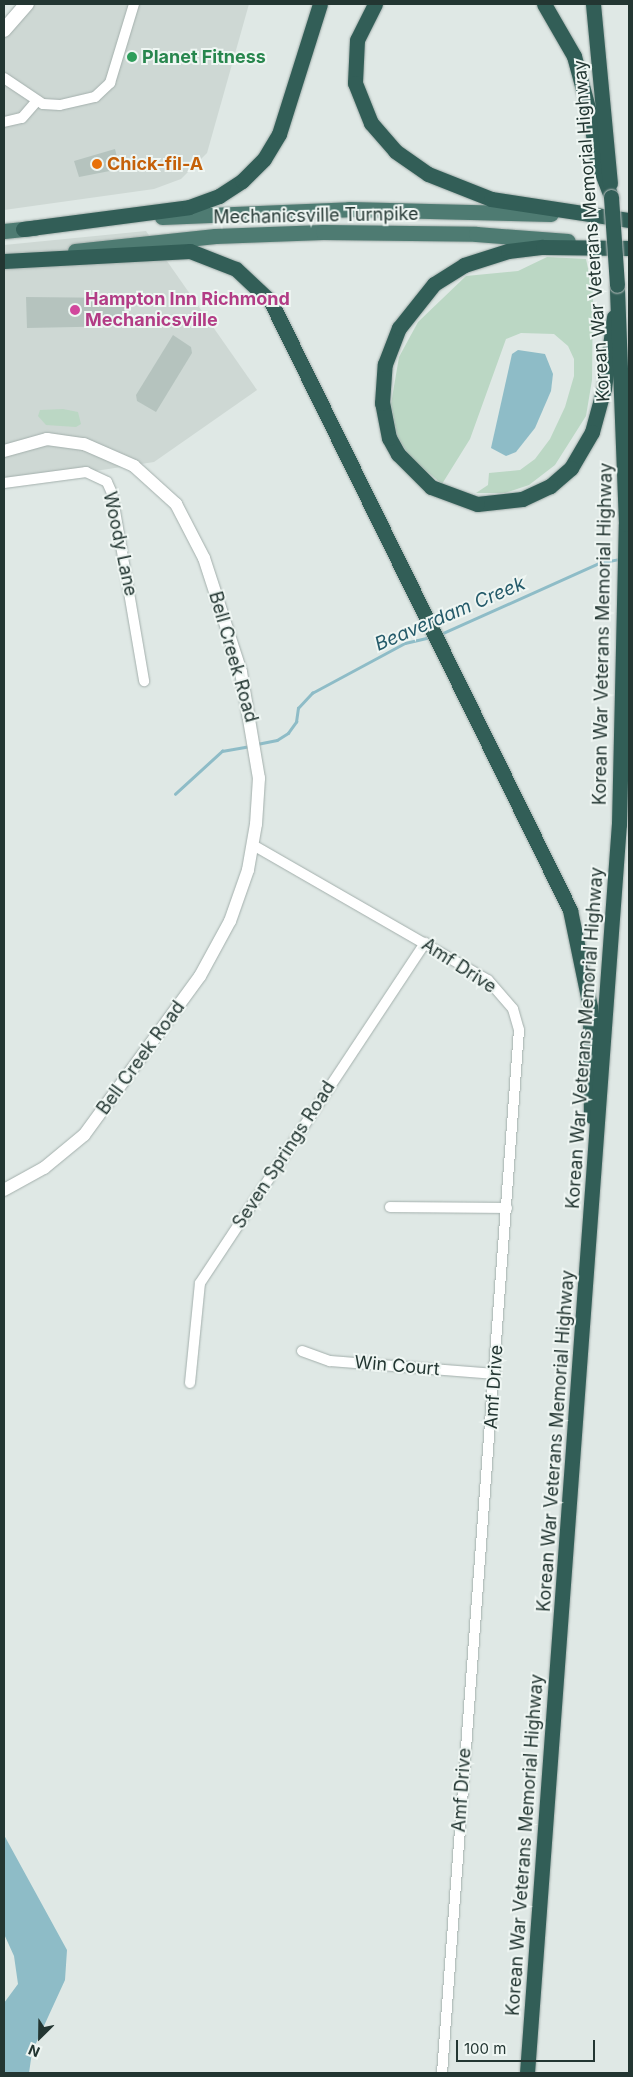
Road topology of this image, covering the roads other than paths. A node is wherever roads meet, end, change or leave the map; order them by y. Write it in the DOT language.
graph roads {
  1 [pos="27,4"];
  2 [pos="134,4"];
  3 [pos="320,4"];
  4 [pos="375,4"];
  5 [pos="544,4"];
  6 [pos="592,4"];
  7 [pos="4,30"];
  8 [pos="4,78"];
  9 [pos="37,101"];
  10 [pos="4,122"];
  11 [pos="606,175"];
  12 [pos="629,221"];
  13 [pos="23,229"];
  14 [pos="4,231"];
  15 [pos="629,248"];
  16 [pos="4,260"];
  17 [pos="618,301"];
  18 [pos="4,451"];
  19 [pos="4,483"];
  20 [pos="144,681"];
  21 [pos="253,845"];
  22 [pos="425,943"];
  23 [pos="4,1190"];
  24 [pos="593,1193"];
  25 [pos="390,1207"];
  26 [pos="507,1208"];
  27 [pos="302,1351"];
  28 [pos="495,1374"];
  29 [pos="190,1384"];
  30 [pos="442,2073"];
  31 [pos="527,2073"];
  1 -- 7 [label="main road"];
  2 -- 9 [label="street"];
  3 -- 13 [label="highway"];
  4 -- 12 [label="highway"];
  5 -- 11 [label="highway"];
  6 -- 11 [label="highway, Korean War Veterans Memorial Highway"];
  8 -- 9 [label="street"];
  9 -- 10 [label="street"];
  11 -- 17 [label="highway, Korean War Veterans Memorial Highway, bridge"];
  12 -- 13 [label="highway, Mechanicsville Turnpike"];
  13 -- 14 [label="highway, Mechanicsville Turnpike"];
  15 -- 16 [label="highway, Mechanicsville Turnpike"];
  15 -- 17 [label="highway"];
  16 -- 24 [label="highway"];
  17 -- 24 [label="highway, Korean War Veterans Memorial Highway"];
  18 -- 21 [label="street, Bell Creek Road"];
  19 -- 20 [label="street, Woody Lane"];
  21 -- 22 [label="street, Amf Drive"];
  21 -- 23 [label="street, Bell Creek Road"];
  22 -- 26 [label="street, Amf Drive"];
  22 -- 29 [label="street, Seven Springs Road"];
  24 -- 31 [label="highway, Korean War Veterans Memorial Highway"];
  25 -- 26 [label="street"];
  26 -- 28 [label="street, Amf Drive"];
  27 -- 28 [label="street, Win Court"];
  28 -- 30 [label="street, Amf Drive"];
}
